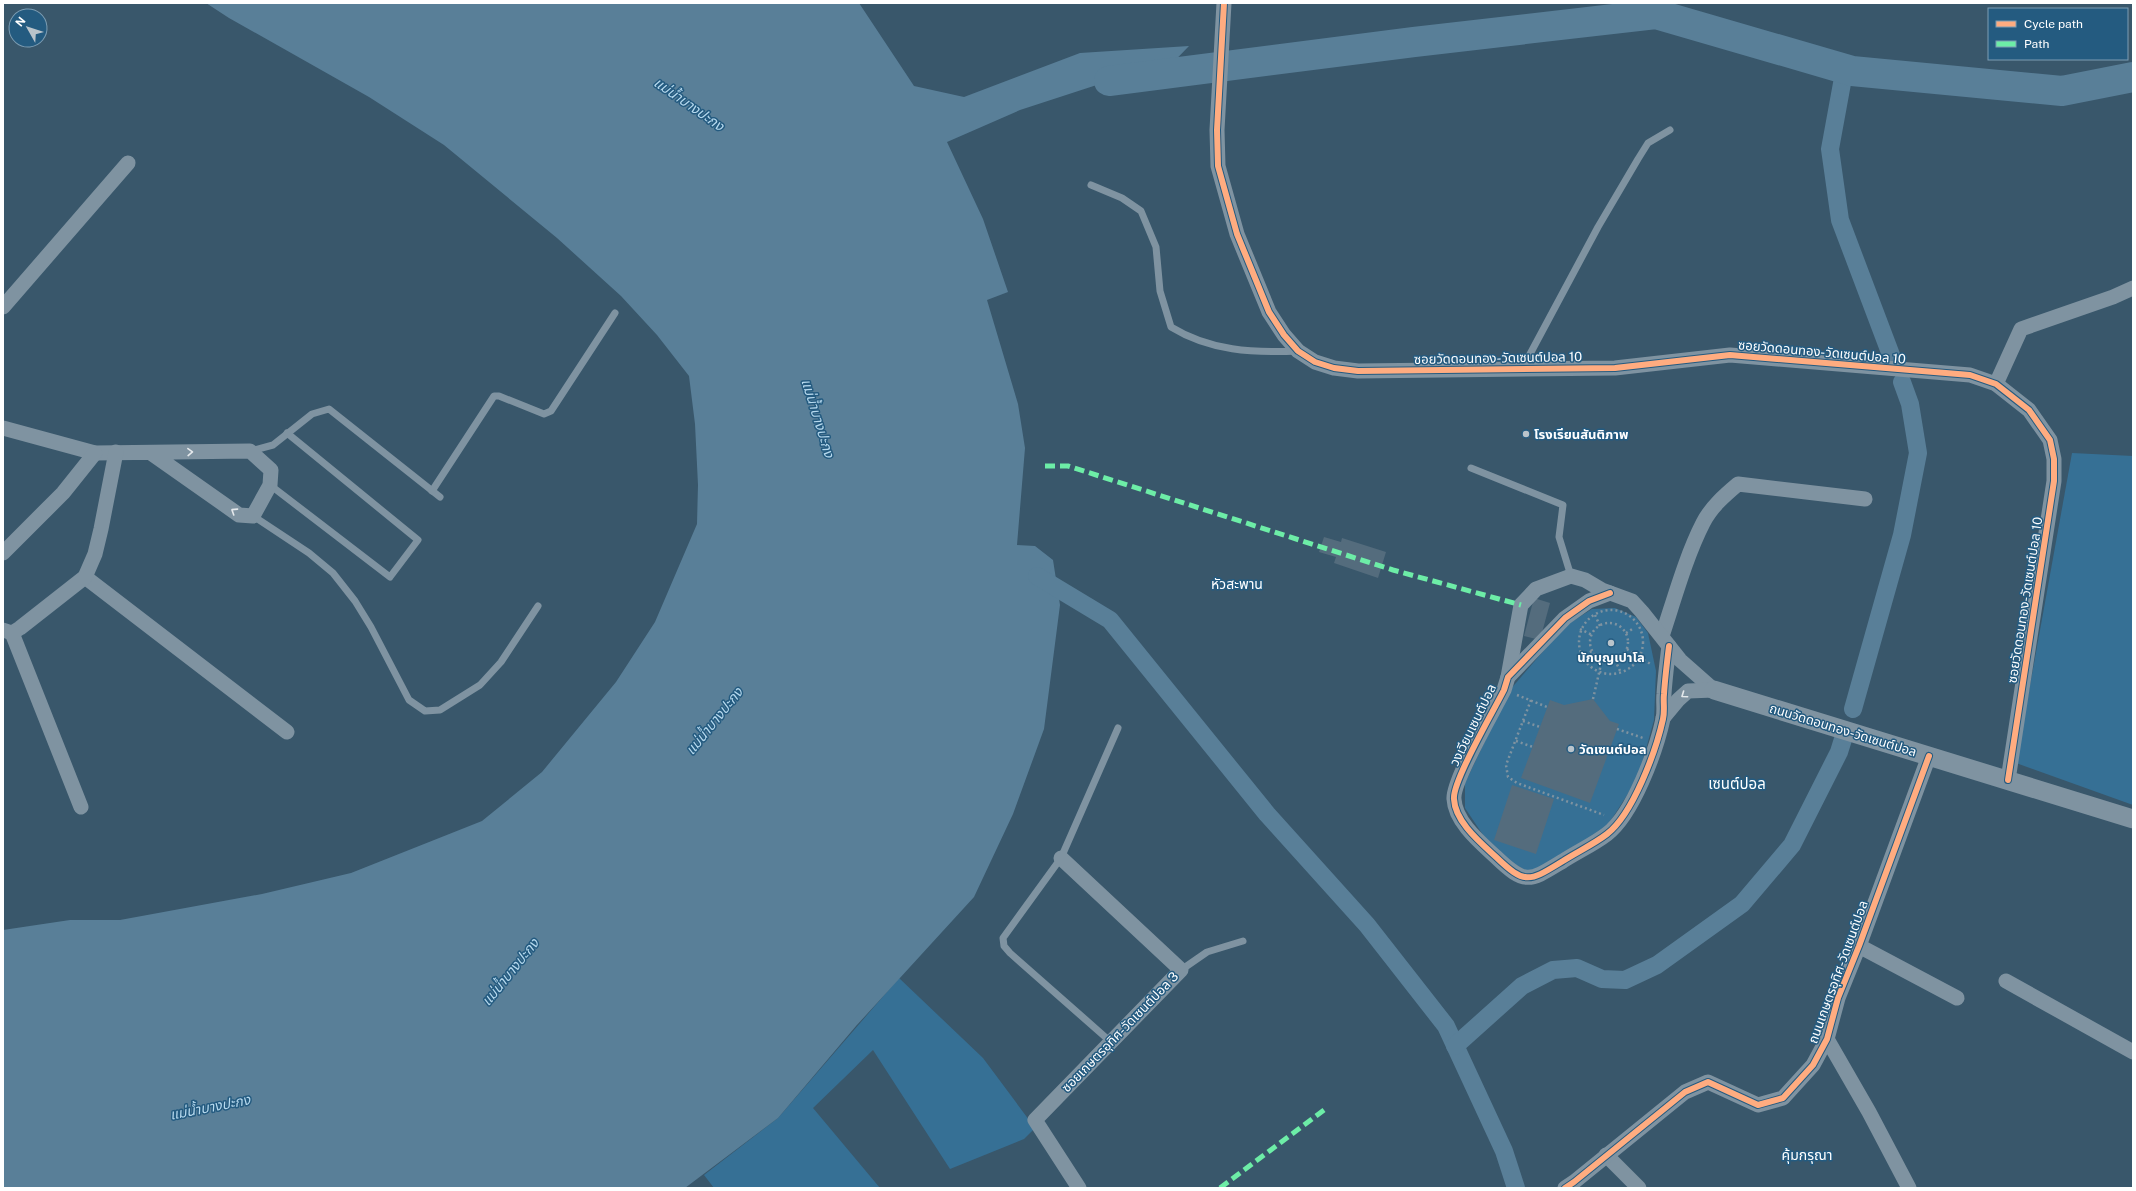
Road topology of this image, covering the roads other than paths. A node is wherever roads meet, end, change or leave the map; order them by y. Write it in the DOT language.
graph roads {
  1 [pos="1224,3"];
  2 [pos="1670,130"];
  3 [pos="128,163"];
  4 [pos="1091,185"];
  5 [pos="2133,288"];
  6 [pos="3,307"];
  7 [pos="615,313"];
  8 [pos="1298,351"];
  9 [pos="1522,369"];
  10 [pos="1996,384"];
  11 [pos="3,428"];
  12 [pos="287,433"];
  13 [pos="250,451"];
  14 [pos="116,452"];
  15 [pos="95,453"];
  16 [pos="151,453"];
  17 [pos="1471,468"];
  18 [pos="270,485"];
  19 [pos="432,491"];
  20 [pos="440,497"];
  21 [pos="1865,499"];
  22 [pos="253,516"];
  23 [pos="3,553"];
  24 [pos="1571,576"];
  25 [pos="85,578"];
  26 [pos="1610,593"];
  27 [pos="538,606"];
  28 [pos="7,632"];
  29 [pos="1665,641"];
  30 [pos="1506,683"];
  31 [pos="1714,690"];
  32 [pos="1663,718"];
  33 [pos="1118,728"];
  34 [pos="287,732"];
  35 [pos="1929,756"];
  36 [pos="2008,780"];
  37 [pos="81,807"];
  38 [pos="2133,819"];
  39 [pos="1061,858"];
  40 [pos="1243,940"];
  41 [pos="1859,946"];
  42 [pos="1181,970"];
  43 [pos="2006,981"];
  44 [pos="1957,998"];
  45 [pos="1827,1038"];
  46 [pos="1112,1043"];
  47 [pos="2133,1052"];
  48 [pos="1606,1155"];
  49 [pos="1569,1185"];
  50 [pos="1079,1188"];
  51 [pos="1639,1188"];
  52 [pos="1909,1188"];
  1 -- 8 [label="street, ซอยวัดดอนทอง-วัดเซนต์ปอล 10"];
  2 -- 9 [label="lane"];
  3 -- 6 [label="street"];
  4 -- 8 [label="lane"];
  5 -- 10 [label="street"];
  7 -- 19 [label="lane"];
  8 -- 9 [label="street, ซอยวัดดอนทอง-วัดเซนต์ปอล 10"];
  9 -- 10 [label="street, ซอยวัดดอนทอง-วัดเซนต์ปอล 10"];
  10 -- 36 [label="street, ซอยวัดดอนทอง-วัดเซนต์ปอล 10"];
  11 -- 15 [label="street"];
  12 -- 13 [label="lane"];
  12 -- 18 [label="lane"];
  12 -- 19 [label="lane"];
  16 -- 13 [label="street, one-way"];
  13 -- 18 [label="street"];
  14 -- 15 [label="street"];
  14 -- 16 [label="street"];
  14 -- 25 [label="street"];
  15 -- 23 [label="street"];
  22 -- 16 [label="street, one-way"];
  17 -- 24 [label="lane"];
  18 -- 22 [label="street"];
  19 -- 20 [label="lane"];
  21 -- 29 [label="street, วงเวียนเซนต์ปอล"];
  22 -- 27 [label="lane"];
  24 -- 26 [label="street"];
  24 -- 30 [label="street, วงเวียนเซนต์ปอล"];
  25 -- 28 [label="street"];
  25 -- 34 [label="street"];
  26 -- 29 [label="street"];
  26 -- 30 [label="street, วงเวียนเซนต์ปอล"];
  28 -- 37 [label="street"];
  29 -- 31 [label="street"];
  29 -- 32 [label="street, วงเวียนเซนต์ปอล"];
  30 -- 32 [label="street, วงเวียนเซนต์ปอล"];
  31 -- 32 [label="street, วงเวียนเซนต์ปอล, one-way"];
  31 -- 35 [label="street, ถนนวัดดอนทอง-วัดเซนต์ปอล"];
  33 -- 39 [label="lane"];
  35 -- 36 [label="street, ถนนวัดดอนทอง-วัดเซนต์ปอล"];
  35 -- 41 [label="street, ถนนเกษตรอุทิศ-วัดเซนต์ปอล"];
  36 -- 38 [label="street, ถนนวัดดอนทอง-วัดเซนต์ปอล"];
  39 -- 42 [label="street, ซอยเกษตรอุทิศ-วัดเซนต์ปอล 3"];
  39 -- 46 [label="lane"];
  40 -- 42 [label="lane"];
  41 -- 44 [label="street"];
  41 -- 45 [label="street, ถนนเกษตรอุทิศ-วัดเซนต์ปอล"];
  42 -- 46 [label="street, ซอยเกษตรอุทิศ-วัดเซนต์ปอล 3"];
  43 -- 47 [label="street"];
  45 -- 48 [label="street, ถนนเกษตรอุทิศ-วัดเซนต์ปอล"];
  45 -- 52 [label="street"];
  46 -- 50 [label="street, ซอยเกษตรอุทิศ-วัดเซนต์ปอล 3"];
  48 -- 49 [label="street, ถนนเกษตรอุทิศ-วัดเซนต์ปอล"];
  48 -- 51 [label="street"];
}
